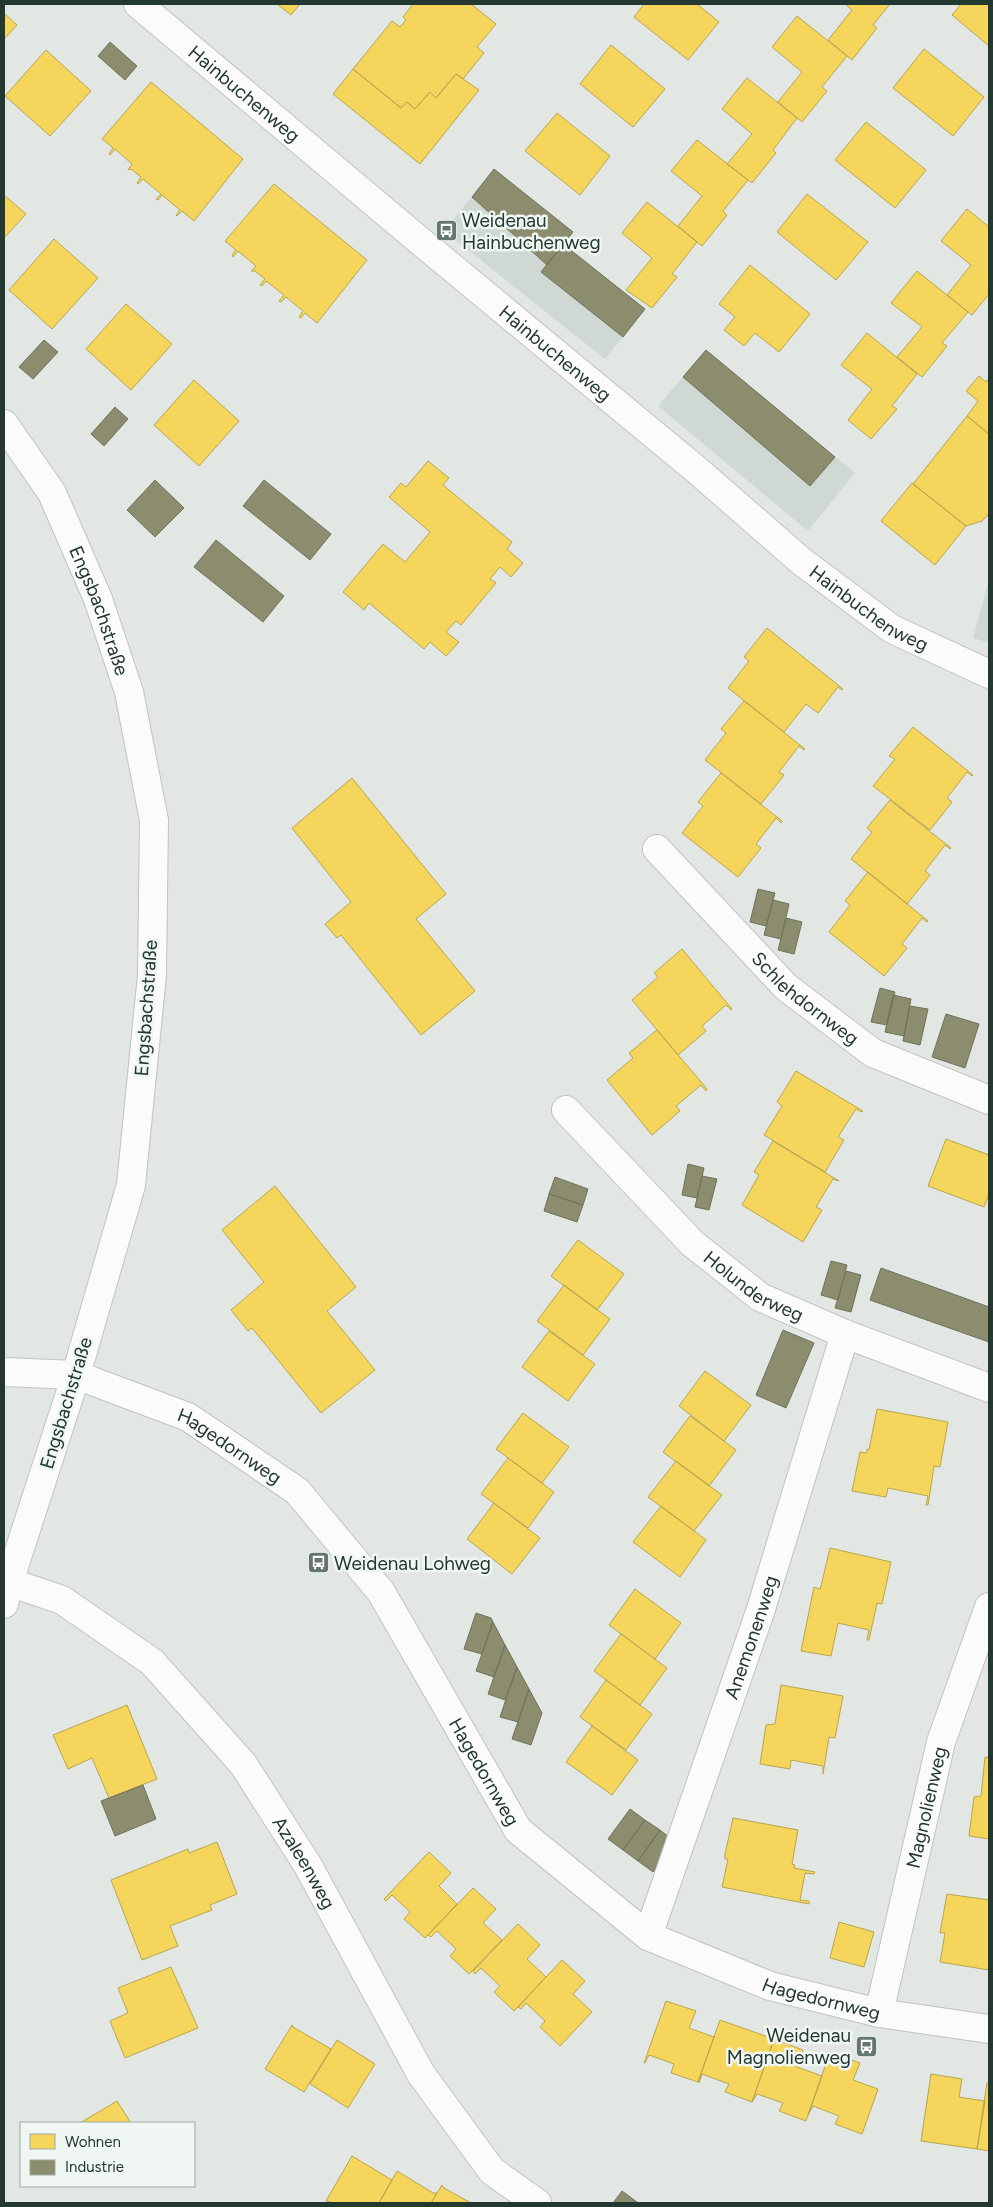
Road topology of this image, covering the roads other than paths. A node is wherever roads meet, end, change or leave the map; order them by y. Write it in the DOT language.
graph roads {
  1 [pos="138,4"];
  2 [pos="4,424"];
  3 [pos="989,674"];
  4 [pos="657,849"];
  5 [pos="989,1100"];
  6 [pos="566,1110"];
  7 [pos="845,1334"];
  8 [pos="4,1372"];
  9 [pos="76,1375"];
  10 [pos="989,1388"];
  11 [pos="6,1593"];
  12 [pos="989,1607"];
  13 [pos="648,1936"];
  14 [pos="878,2013"];
  15 [pos="989,2029"];
  16 [pos="537,2203"];
  1 -- 3 [label="street, Hainbuchenweg"];
  2 -- 9 [label="street, Engsbachstraße"];
  4 -- 5 [label="street, Schlehdornweg"];
  6 -- 7 [label="street, Holunderweg"];
  7 -- 10 [label="street, Holunderweg"];
  7 -- 13 [label="street, Anemonenweg"];
  8 -- 9 [label="street, Hagedornweg"];
  9 -- 11 [label="street, Engsbachstraße"];
  9 -- 13 [label="street, Hagedornweg"];
  11 -- 16 [label="street, Azaleenweg"];
  12 -- 14 [label="street, Magnolienweg"];
  13 -- 14 [label="street, Hagedornweg"];
  14 -- 15 [label="street, Hagedornweg"];
}
